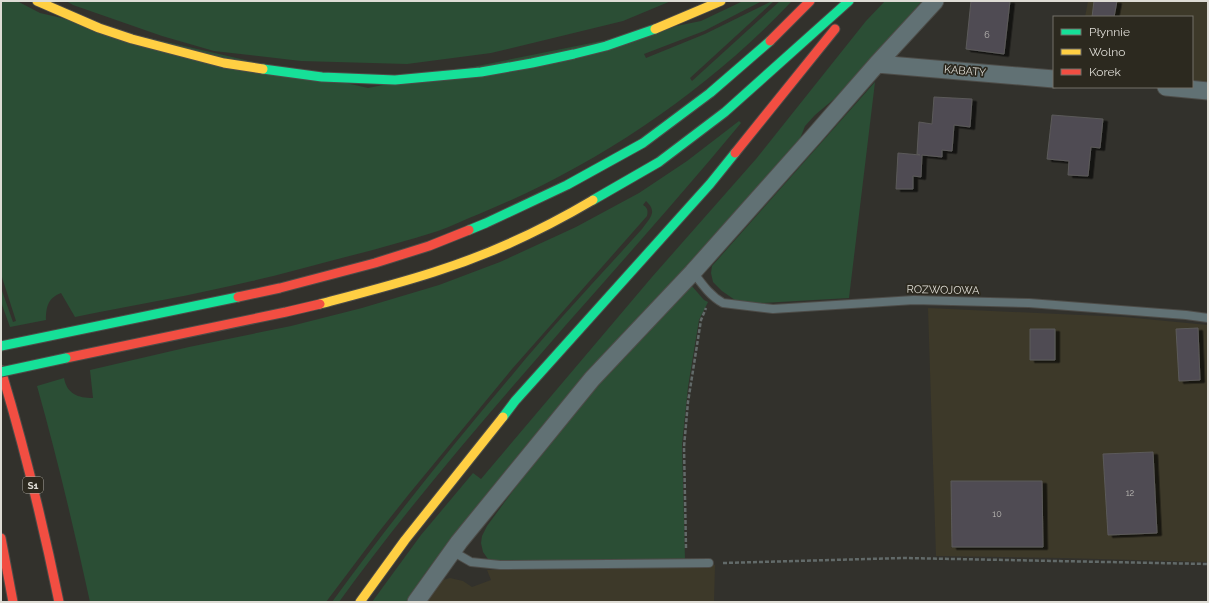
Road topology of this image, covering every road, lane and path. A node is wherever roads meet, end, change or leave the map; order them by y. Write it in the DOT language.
graph roads {
  1 [pos="37,1"];
  2 [pos="721,1"];
  3 [pos="810,1"];
  4 [pos="849,1"];
  5 [pos="857,1"];
  6 [pos="935,1"];
  7 [pos="877,64"];
  8 [pos="1053,79"];
  9 [pos="1176,88"];
  10 [pos="1208,91"];
  11 [pos="693,272"];
  12 [pos="714,298"];
  13 [pos="1208,318"];
  14 [pos="1,346"];
  15 [pos="1,371"];
  16 [pos="1,538"];
  17 [pos="452,551"];
  18 [pos="709,563"];
  19 [pos="687,564"];
  20 [pos="1208,564"];
  21 [pos="13,602"];
  22 [pos="59,602"];
  23 [pos="360,602"];
  24 [pos="416,602"];
  1 -- 2 [label="highway"];
  3 -- 14 [label="highway"];
  4 -- 15 [label="highway, bridge"];
  5 -- 23 [label="highway"];
  6 -- 7 [label="street"];
  7 -- 8 [label="street, KABATY"];
  7 -- 11 [label="street"];
  9 -- 10 [label="street"];
  11 -- 12 [label="lane"];
  11 -- 17 [label="street"];
  12 -- 13 [label="lane, ROZWOJOWA"];
  12 -- 19 [label="path"];
  15 -- 22 [label="highway, S1"];
  16 -- 21 [label="highway"];
  17 -- 19 [label="lane"];
  17 -- 24 [label="street"];
  18 -- 19 [label="lane"];
  18 -- 20 [label="path"];
}
